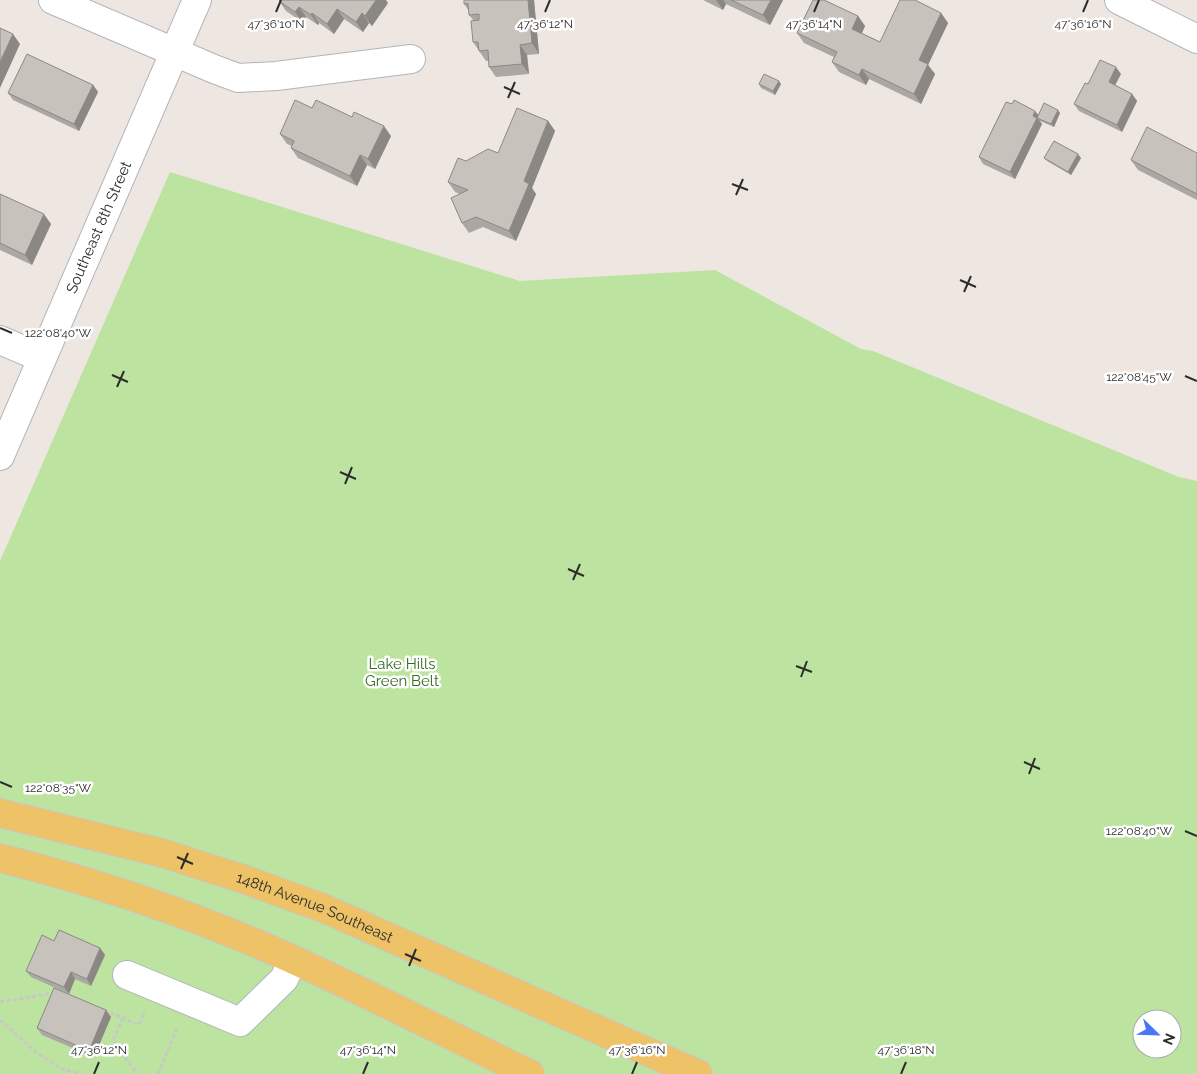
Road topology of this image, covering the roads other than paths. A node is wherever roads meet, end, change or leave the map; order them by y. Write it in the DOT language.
graph roads {
  1 [pos="53,0"];
  2 [pos="197,0"];
  3 [pos="1119,0"];
  4 [pos="1197,39"];
  5 [pos="175,52"];
  6 [pos="410,59"];
  7 [pos="0,340"];
  8 [pos="42,358"];
  9 [pos="0,456"];
  10 [pos="0,813"];
  11 [pos="0,858"];
  12 [pos="293,960"];
  13 [pos="127,975"];
  14 [pos="690,1072"];
  15 [pos="530,1074"];
  1 -- 5 [label="street"];
  2 -- 5 [label="street, Southeast 8th Street"];
  3 -- 4 [label="street"];
  5 -- 6 [label="street"];
  5 -- 8 [label="street, Southeast 8th Street"];
  7 -- 8 [label="street"];
  8 -- 9 [label="street, Southeast 8th Street"];
  10 -- 14 [label="main road, 148th Avenue Southeast"];
  11 -- 12 [label="main road"];
  12 -- 13 [label="street"];
  12 -- 15 [label="main road"];
}
